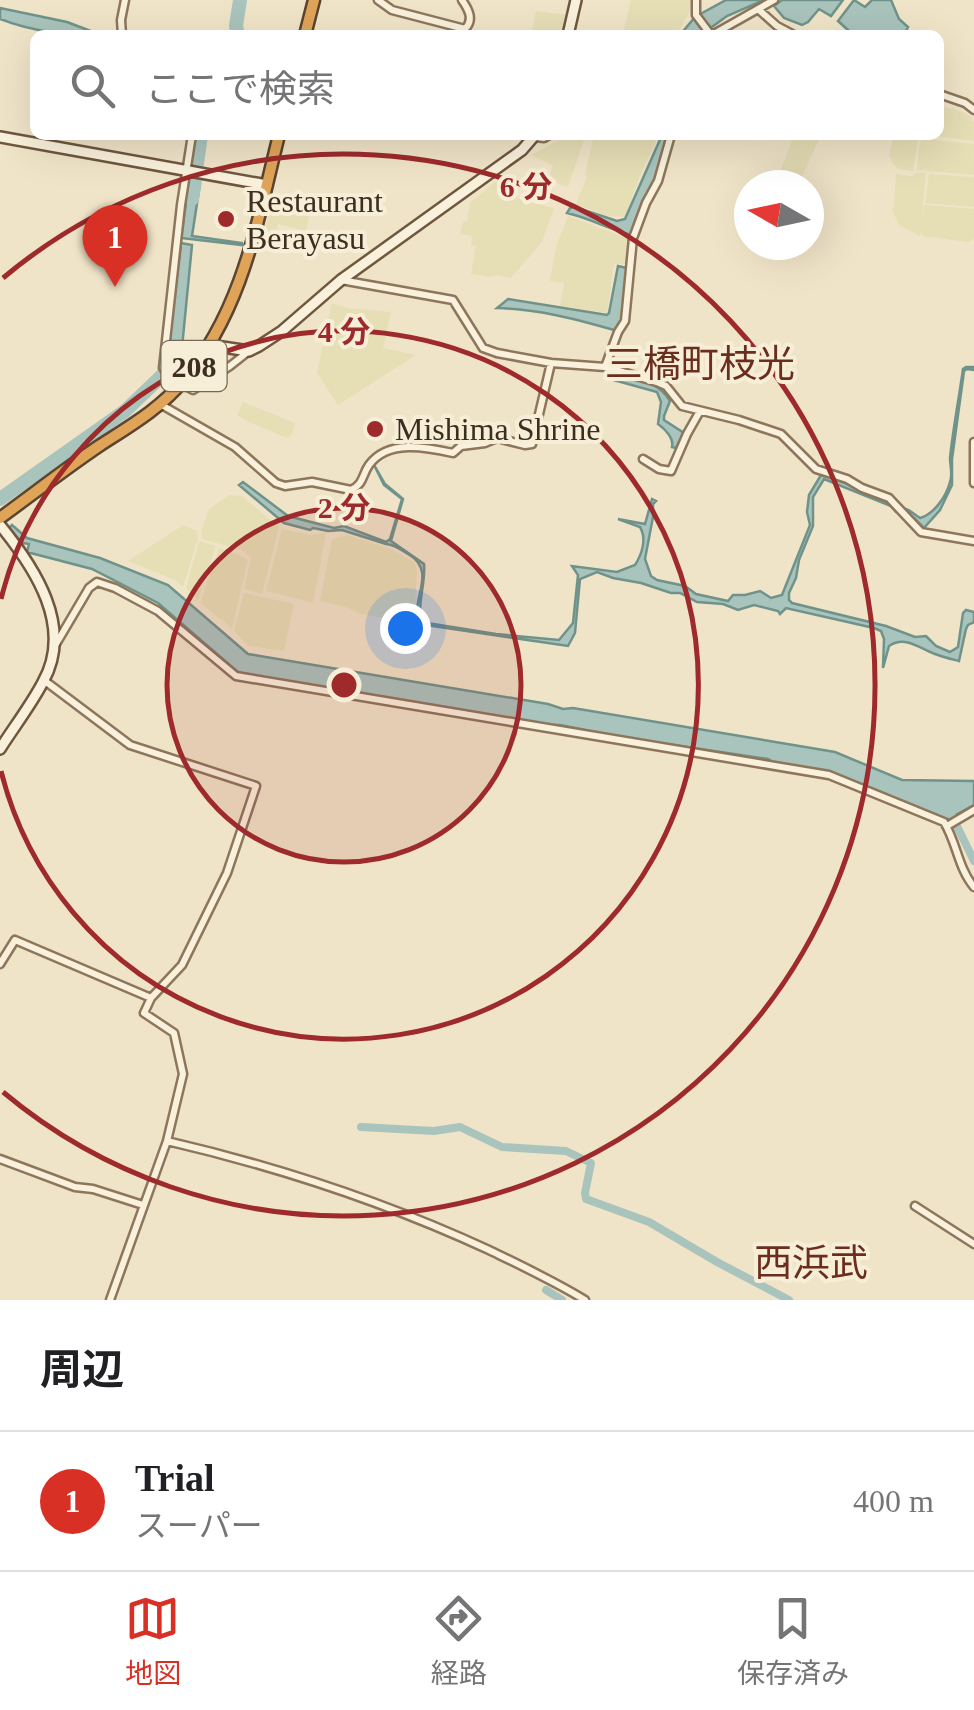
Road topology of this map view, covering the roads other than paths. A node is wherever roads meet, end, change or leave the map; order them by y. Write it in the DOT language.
graph roads {
  1 [pos="125,0"];
  2 [pos="314,0"];
  3 [pos="378,0"];
  4 [pos="462,0"];
  5 [pos="576,0"];
  6 [pos="696,0"];
  7 [pos="774,0"];
  8 [pos="758,8"];
  9 [pos="122,30"];
  10 [pos="306,30"];
  11 [pos="569,30"];
  12 [pos="708,30"];
  13 [pos="721,30"];
  14 [pos="784,30"];
  15 [pos="944,95"];
  16 [pos="974,110"];
  17 [pos="0,137"];
  18 [pos="191,140"];
  19 [pos="279,140"];
  20 [pos="530,140"];
  21 [pos="670,140"];
  22 [pos="187,170"];
  23 [pos="267,184"];
  24 [pos="341,280"];
  25 [pos="209,345"];
  26 [pos="250,351"];
  27 [pos="550,363"];
  28 [pos="605,367"];
  29 [pos="180,382"];
  30 [pos="160,404"];
  31 [pos="700,411"];
  32 [pos="974,442"];
  33 [pos="643,460"];
  34 [pos="974,482"];
  35 [pos="0,522"];
  36 [pos="974,541"];
  37 [pos="56,646"];
  38 [pos="44,681"];
  39 [pos="0,749"];
  40 [pos="974,810"];
  41 [pos="949,825"];
  42 [pos="974,886"];
  43 [pos="0,964"];
  44 [pos="151,998"];
  45 [pos="168,1141"];
  46 [pos="0,1159"];
  47 [pos="144,1206"];
  48 [pos="915,1206"];
  49 [pos="974,1244"];
  50 [pos="110,1300"];
  51 [pos="585,1300"];
  1 -- 9 [label="street"];
  2 -- 10 [label="highway"];
  3 -- 4 [label="street"];
  5 -- 11 [label="main road"];
  6 -- 12 [label="street"];
  7 -- 8 [label="street"];
  8 -- 13 [label="street"];
  8 -- 14 [label="street"];
  15 -- 16 [label="street"];
  17 -- 22 [label="main road"];
  18 -- 22 [label="street"];
  19 -- 23 [label="highway, 208"];
  20 -- 24 [label="main road"];
  21 -- 28 [label="street"];
  22 -- 23 [label="main road"];
  22 -- 29 [label="street"];
  23 -- 25 [label="highway, 208"];
  24 -- 26 [label="main road"];
  24 -- 27 [label="street"];
  25 -- 26 [label="main road"];
  25 -- 29 [label="highway, 208"];
  26 -- 29 [label="street"];
  27 -- 28 [label="street"];
  27 -- 30 [label="street"];
  28 -- 31 [label="street"];
  29 -- 30 [label="highway, 208"];
  30 -- 35 [label="highway, 208"];
  31 -- 33 [label="street"];
  31 -- 36 [label="street"];
  32 -- 34 [label="street"];
  35 -- 37 [label="main road"];
  37 -- 38 [label="main road"];
  37 -- 41 [label="street"];
  38 -- 39 [label="main road"];
  38 -- 44 [label="street"];
  40 -- 41 [label="street"];
  41 -- 42 [label="street"];
  43 -- 44 [label="street"];
  44 -- 45 [label="street"];
  45 -- 47 [label="street"];
  45 -- 51 [label="street"];
  46 -- 47 [label="street"];
  47 -- 50 [label="street"];
  48 -- 49 [label="street"];
}
